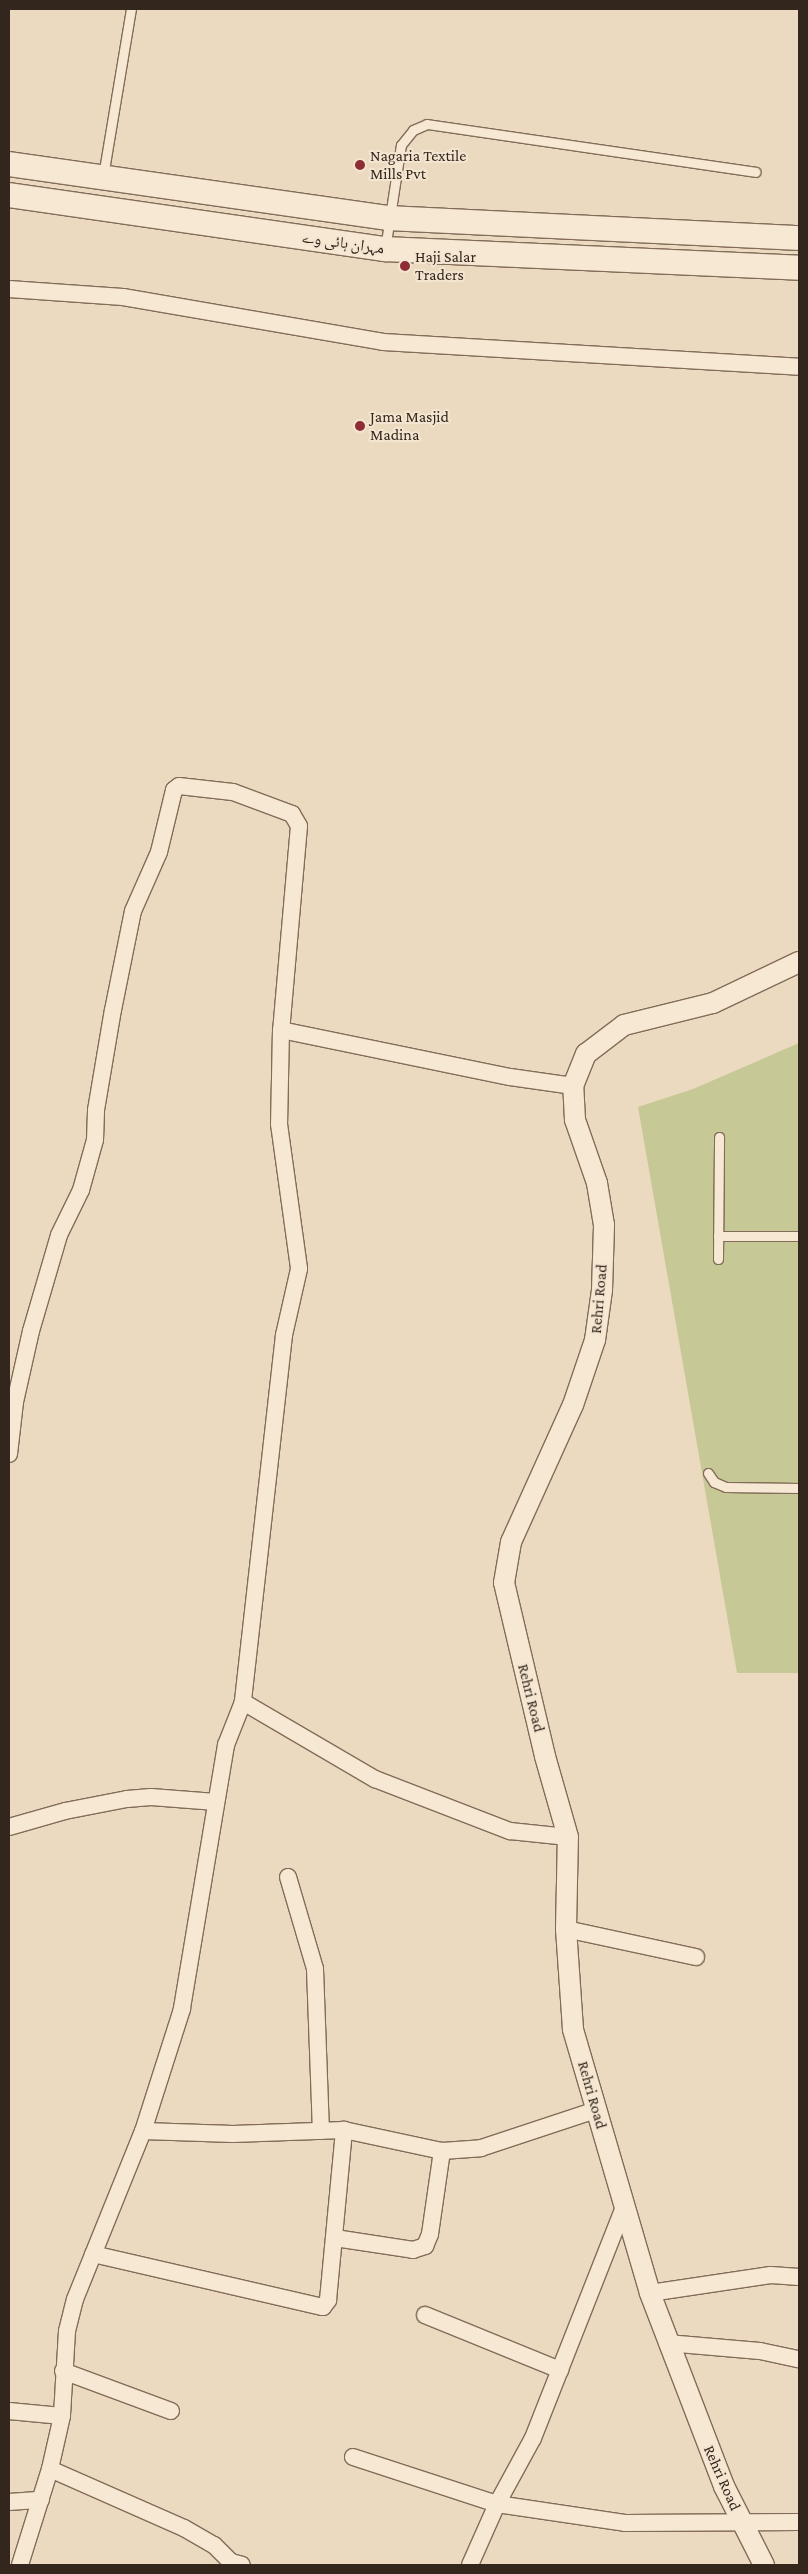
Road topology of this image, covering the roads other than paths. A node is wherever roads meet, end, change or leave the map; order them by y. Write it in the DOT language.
graph roads {
  1 [pos="131,9"];
  2 [pos="9,164"];
  3 [pos="756,172"];
  4 [pos="103,178"];
  5 [pos="9,195"];
  6 [pos="389,218"];
  7 [pos="799,238"];
  8 [pos="385,249"];
  9 [pos="799,268"];
  10 [pos="9,289"];
  11 [pos="799,367"];
  12 [pos="799,962"];
  13 [pos="281,1030"];
  14 [pos="572,1086"];
  15 [pos="719,1137"];
  16 [pos="718,1236"];
  17 [pos="799,1236"];
  18 [pos="718,1259"];
  19 [pos="9,1454"];
  20 [pos="708,1473"];
  21 [pos="799,1488"];
  22 [pos="243,1702"];
  23 [pos="216,1802"];
  24 [pos="9,1827"];
  25 [pos="568,1837"];
  26 [pos="288,1877"];
  27 [pos="566,1929"];
  28 [pos="696,1957"];
  29 [pos="596,2110"];
  30 [pos="344,2130"];
  31 [pos="143,2131"];
  32 [pos="321,2131"];
  33 [pos="442,2152"];
  34 [pos="624,2207"];
  35 [pos="334,2238"];
  36 [pos="93,2254"];
  37 [pos="799,2277"];
  38 [pos="650,2293"];
  39 [pos="425,2315"];
  40 [pos="667,2343"];
  41 [pos="799,2359"];
  42 [pos="560,2370"];
  43 [pos="63,2371"];
  44 [pos="9,2411"];
  45 [pos="171,2411"];
  46 [pos="62,2416"];
  47 [pos="353,2457"];
  48 [pos="50,2469"];
  49 [pos="41,2500"];
  50 [pos="9,2502"];
  51 [pos="497,2504"];
  52 [pos="741,2520"];
  53 [pos="799,2522"];
  54 [pos="20,2565"];
  55 [pos="242,2565"];
  56 [pos="470,2565"];
  57 [pos="764,2565"];
  1 -- 4 [label="lane"];
  2 -- 4 [label="main road"];
  3 -- 6 [label="lane"];
  4 -- 6 [label="main road"];
  5 -- 8 [label="main road, مہران ہائی وے"];
  6 -- 7 [label="main road"];
  6 -- 8 [label="lane"];
  8 -- 9 [label="main road, مہران ہائی وے"];
  10 -- 11 [label="street"];
  12 -- 14 [label="street, Rehri Road"];
  13 -- 14 [label="street"];
  13 -- 19 [label="street"];
  13 -- 22 [label="street"];
  14 -- 25 [label="street, Rehri Road"];
  15 -- 16 [label="lane"];
  16 -- 17 [label="lane"];
  16 -- 18 [label="lane"];
  20 -- 21 [label="lane"];
  22 -- 23 [label="street"];
  22 -- 25 [label="street"];
  23 -- 24 [label="street"];
  23 -- 31 [label="street"];
  25 -- 27 [label="street, Rehri Road"];
  26 -- 32 [label="street"];
  27 -- 28 [label="street"];
  27 -- 29 [label="street, Rehri Road"];
  29 -- 33 [label="street"];
  29 -- 34 [label="street, Rehri Road"];
  30 -- 32 [label="street"];
  30 -- 33 [label="street"];
  30 -- 35 [label="street"];
  31 -- 32 [label="street"];
  31 -- 36 [label="street"];
  33 -- 35 [label="street"];
  34 -- 38 [label="street, Rehri Road"];
  34 -- 42 [label="street"];
  35 -- 36 [label="street"];
  36 -- 43 [label="street"];
  37 -- 38 [label="street"];
  38 -- 40 [label="street, Rehri Road"];
  39 -- 42 [label="street"];
  40 -- 41 [label="street"];
  40 -- 52 [label="street, Rehri Road"];
  42 -- 51 [label="street"];
  43 -- 45 [label="street"];
  43 -- 46 [label="street"];
  44 -- 46 [label="street"];
  46 -- 48 [label="street"];
  47 -- 51 [label="street"];
  48 -- 49 [label="street"];
  48 -- 55 [label="street"];
  49 -- 50 [label="street"];
  49 -- 54 [label="street"];
  51 -- 52 [label="street"];
  51 -- 56 [label="street"];
  52 -- 53 [label="street"];
  52 -- 57 [label="street, Rehri Road"];
}
